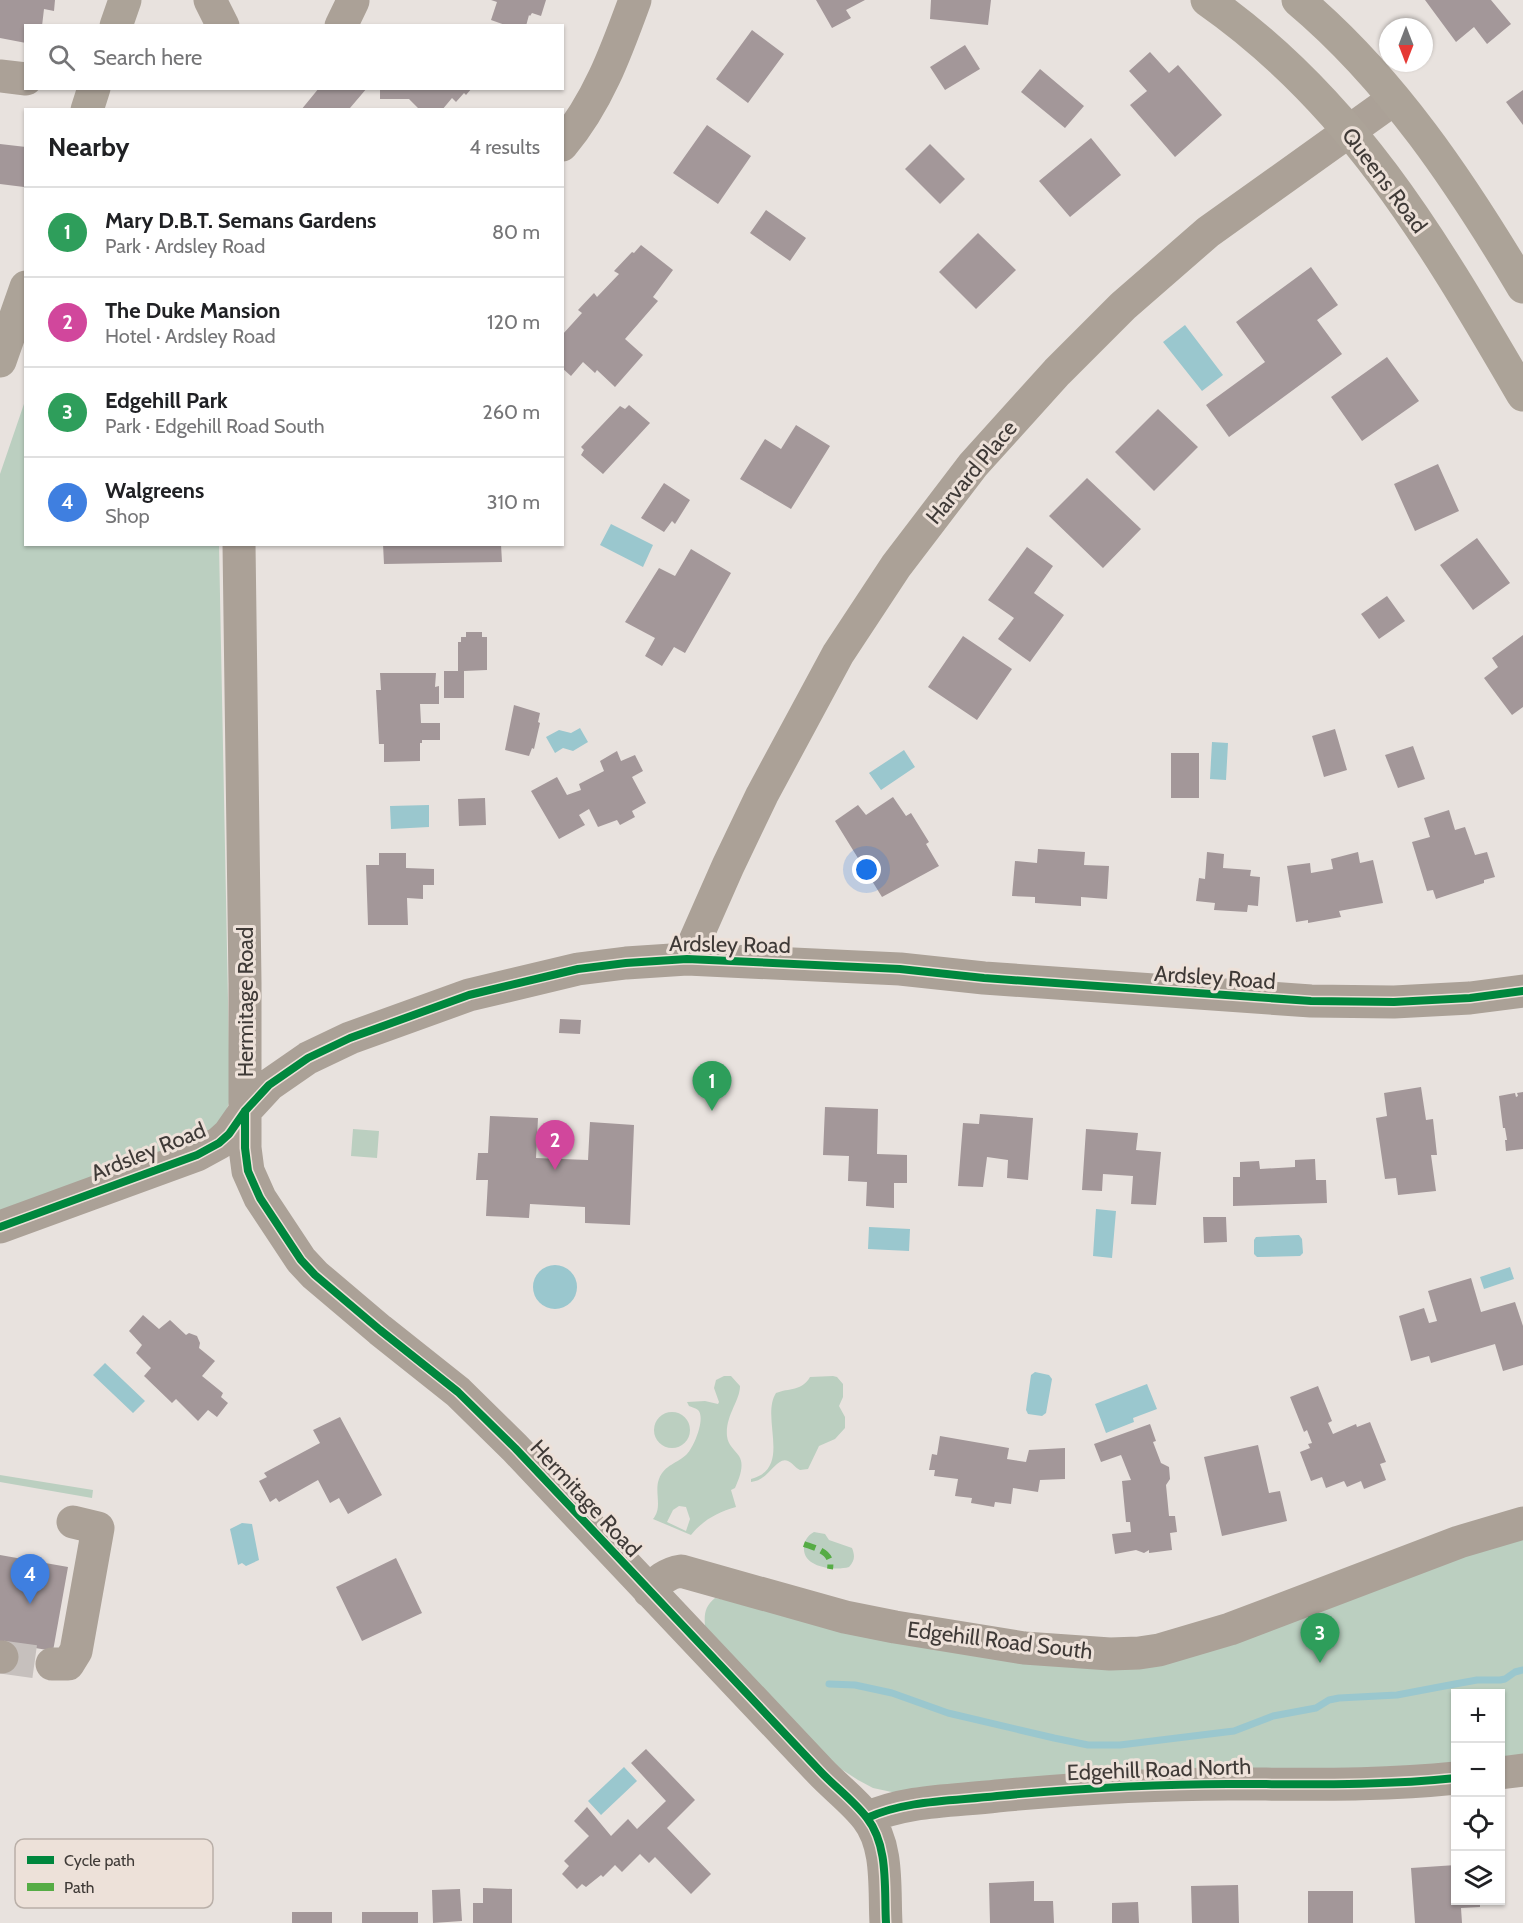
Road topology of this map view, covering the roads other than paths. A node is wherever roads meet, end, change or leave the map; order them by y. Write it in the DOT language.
graph roads {
  1 [pos="125,0"];
  2 [pos="210,0"];
  3 [pos="346,0"];
  4 [pos="354,0"];
  5 [pos="635,0"];
  6 [pos="1207,0"];
  7 [pos="1298,0"];
  8 [pos="117,24"];
  9 [pos="222,24"];
  10 [pos="342,24"];
  11 [pos="0,76"];
  12 [pos="24,79"];
  13 [pos="93,90"];
  14 [pos="1394,99"];
  15 [pos="88,108"];
  16 [pos="1350,131"];
  17 [pos="564,143"];
  18 [pos="1523,287"];
  19 [pos="24,293"];
  20 [pos="1,357"];
  21 [pos="1523,394"];
  22 [pos="238,546"];
  23 [pos="687,959"];
  24 [pos="1523,992"];
  25 [pos="245,1111"];
  26 [pos="0,1227"];
  27 [pos="73,1522"];
  28 [pos="1523,1523"];
  29 [pos="649,1591"];
  30 [pos="52,1664"];
  31 [pos="1523,1770"];
  32 [pos="1505,1772"];
  33 [pos="1451,1778"];
  34 [pos="867,1818"];
  35 [pos="886,1923"];
  1 -- 8 [label="main road"];
  2 -- 9 [label="street"];
  3 -- 4 [label="street"];
  4 -- 10 [label="street"];
  5 -- 17 [label="street"];
  6 -- 16 [label="main road, Queens Road"];
  7 -- 14 [label="main road"];
  11 -- 12 [label="street"];
  13 -- 15 [label="main road"];
  14 -- 16 [label="street, Harvard Place"];
  14 -- 18 [label="main road"];
  16 -- 21 [label="main road, Queens Road"];
  16 -- 23 [label="street, Harvard Place"];
  19 -- 20 [label="main road"];
  22 -- 25 [label="street, Hermitage Road"];
  23 -- 24 [label="street, Ardsley Road"];
  23 -- 25 [label="street, Ardsley Road"];
  25 -- 26 [label="street, Ardsley Road"];
  25 -- 29 [label="street, Hermitage Road"];
  27 -- 30 [label="street"];
  28 -- 29 [label="street, Edgehill Road South"];
  29 -- 34 [label="street, Hermitage Road"];
  31 -- 32 [label="street"];
  33 -- 34 [label="street, Edgehill Road North"];
  34 -- 35 [label="street, Hermitage Road"];
}
